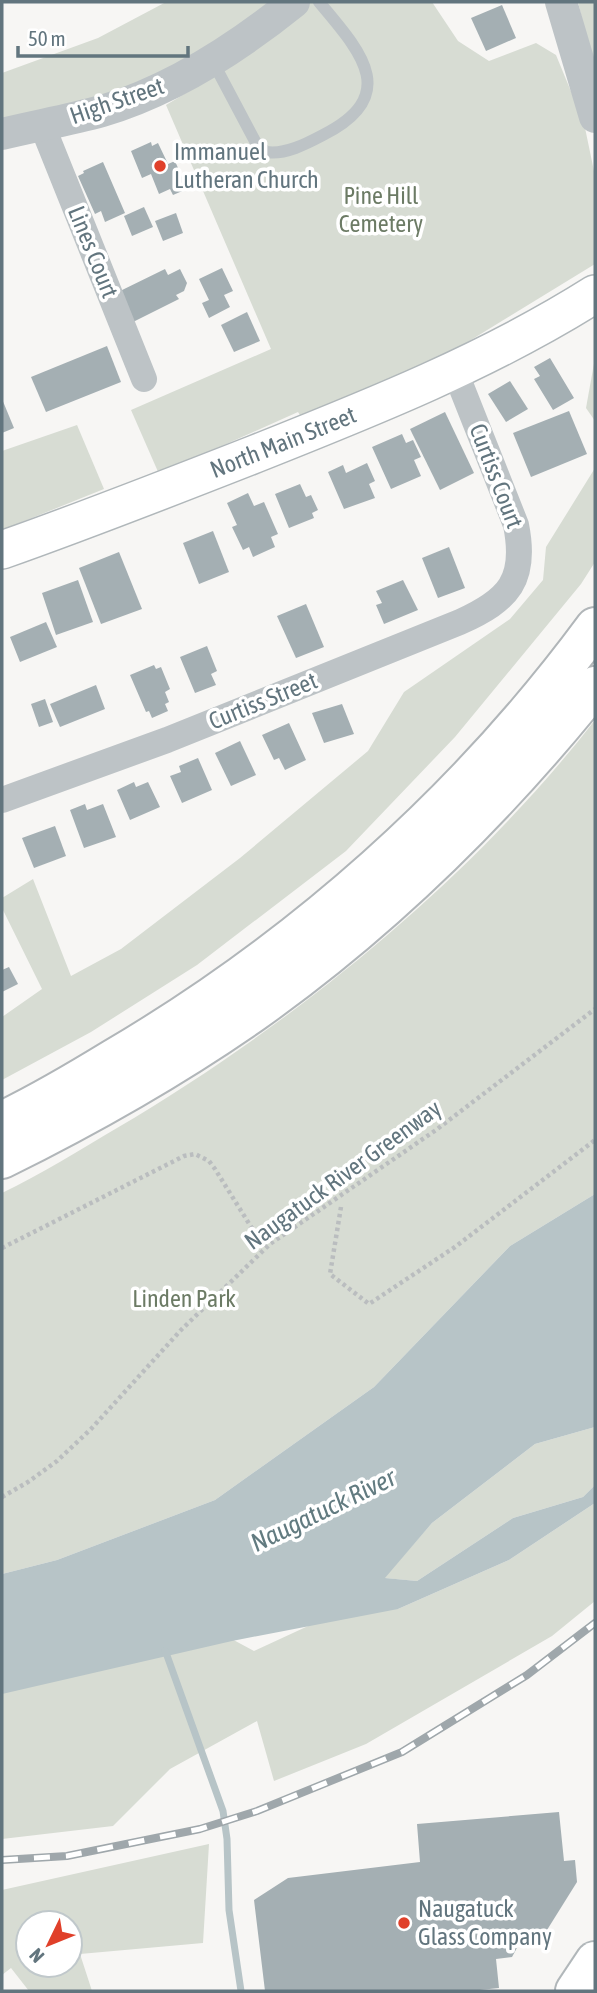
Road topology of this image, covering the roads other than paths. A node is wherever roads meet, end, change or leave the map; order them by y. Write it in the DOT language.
graph roads {
  1 [pos="294,2"];
  2 [pos="318,2"];
  3 [pos="561,2"];
  4 [pos="212,60"];
  5 [pos="595,117"];
  6 [pos="42,125"];
  7 [pos="2,134"];
  8 [pos="595,294"];
  9 [pos="595,310"];
  10 [pos="558,317"];
  11 [pos="455,371"];
  12 [pos="144,379"];
  13 [pos="2,550"];
  14 [pos="512,583"];
  15 [pos="595,627"];
  16 [pos="595,686"];
  17 [pos="2,800"];
  18 [pos="2,1121"];
  19 [pos="2,1159"];
  20 [pos="595,1961"];
  21 [pos="575,1991"];
  1 -- 4 [label="street, High Street"];
  2 -- 4 [label="lane"];
  3 -- 5 [label="street"];
  4 -- 6 [label="street, High Street"];
  6 -- 7 [label="street, High Street"];
  6 -- 12 [label="street, Lines Court"];
  8 -- 10 [label="main road, North Main Street"];
  9 -- 10 [label="main road, North Main Street"];
  10 -- 11 [label="main road, North Main Street"];
  11 -- 13 [label="main road, North Main Street"];
  11 -- 14 [label="street, Curtiss Court"];
  14 -- 17 [label="street, Curtiss Street"];
  15 -- 18 [label="main road"];
  16 -- 19 [label="main road"];
  20 -- 21 [label="main road"];
}
